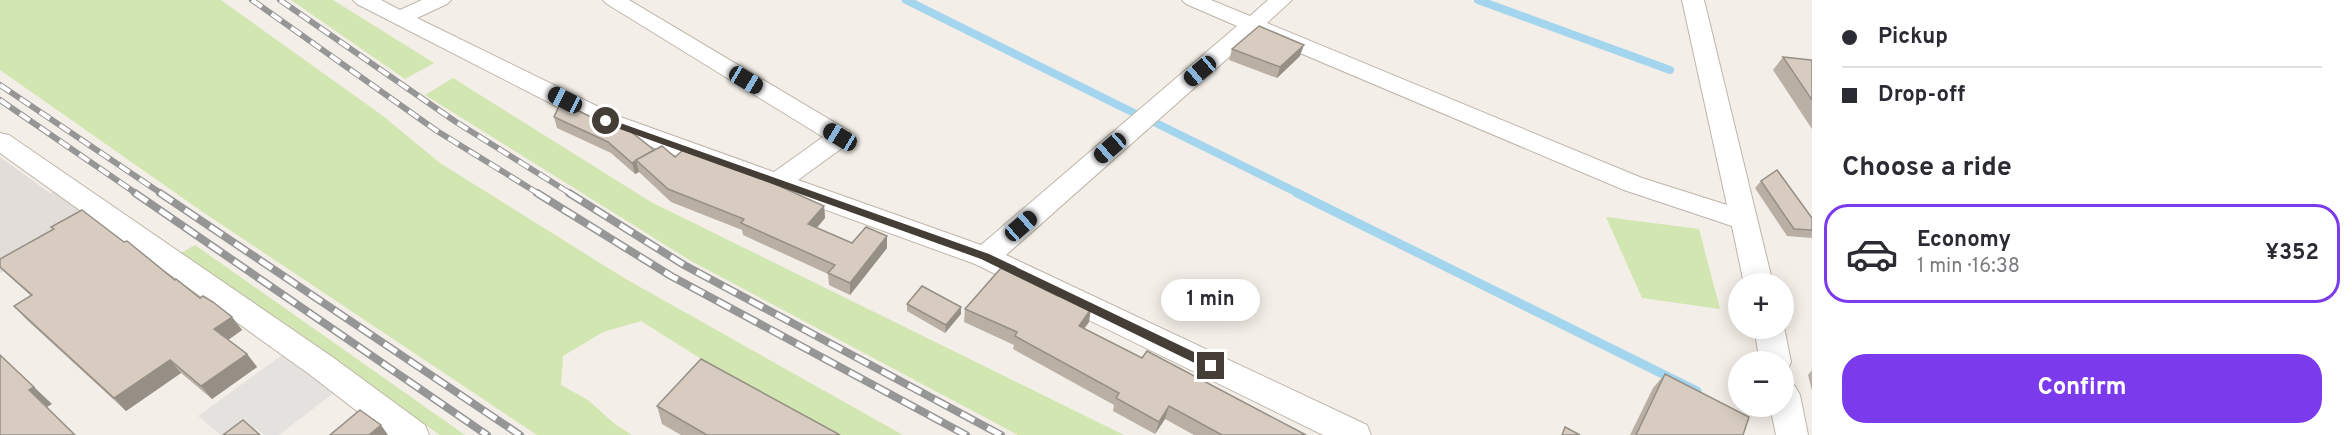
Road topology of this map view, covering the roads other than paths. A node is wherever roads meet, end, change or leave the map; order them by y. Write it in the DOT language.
graph roads {
  1 [pos="364,0"];
  2 [pos="440,0"];
  3 [pos="614,0"];
  4 [pos="1194,0"];
  5 [pos="1281,0"];
  6 [pos="1693,0"];
  7 [pos="399,18"];
  8 [pos="1254,25"];
  9 [pos="0,141"];
  10 [pos="777,182"];
  11 [pos="1745,220"];
  12 [pos="985,257"];
  13 [pos="1757,273"];
  14 [pos="1788,417"];
  15 [pos="413,435"];
  16 [pos="1354,435"];
  17 [pos="1792,435"];
  1 -- 7 [label="street"];
  2 -- 7 [label="street"];
  3 -- 10 [label="street"];
  4 -- 8 [label="street"];
  5 -- 8 [label="street"];
  6 -- 11 [label="street"];
  7 -- 10 [label="street"];
  8 -- 11 [label="street"];
  8 -- 12 [label="street"];
  9 -- 15 [label="street"];
  10 -- 12 [label="street"];
  11 -- 13 [label="street"];
  12 -- 16 [label="street"];
  14 -- 17 [label="street"];
}
